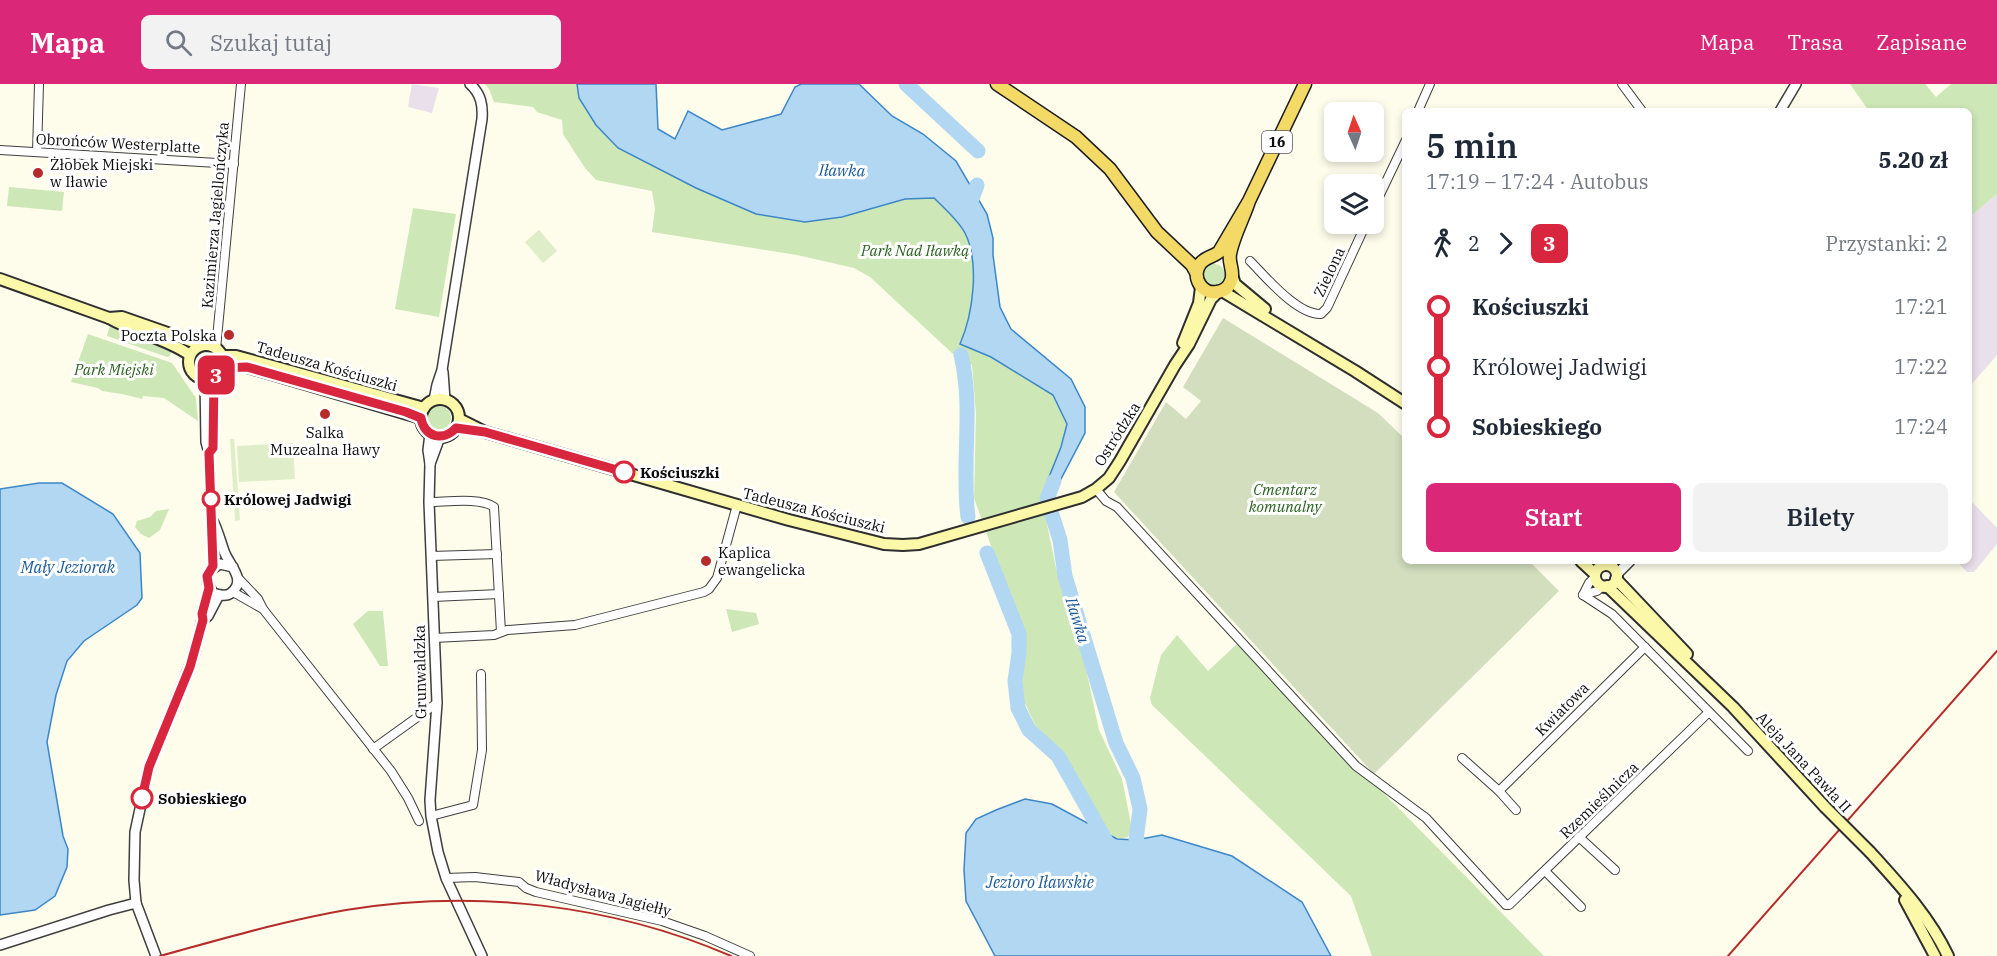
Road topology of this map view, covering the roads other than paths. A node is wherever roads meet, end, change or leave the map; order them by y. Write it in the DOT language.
graph roads {
  1 [pos="39,84"];
  2 [pos="240,84"];
  3 [pos="470,84"];
  4 [pos="998,84"];
  5 [pos="1305,84"];
  6 [pos="1430,84"];
  7 [pos="1622,84"];
  8 [pos="1796,84"];
  9 [pos="1419,108"];
  10 [pos="1640,108"];
  11 [pos="1782,108"];
  12 [pos="1402,148"];
  13 [pos="0,150"];
  14 [pos="37,152"];
  15 [pos="234,164"];
  16 [pos="1384,186"];
  17 [pos="1250,201"];
  18 [pos="1144,213"];
  19 [pos="1361,234"];
  20 [pos="1210,257"];
  21 [pos="1250,261"];
  22 [pos="1231,271"];
  23 [pos="1196,272"];
  24 [pos="0,279"];
  25 [pos="1201,287"];
  26 [pos="1220,292"];
  27 [pos="109,318"];
  28 [pos="1285,328"];
  29 [pos="202,345"];
  30 [pos="219,352"];
  31 [pos="190,355"];
  32 [pos="1175,365"];
  33 [pos="222,368"];
  34 [pos="209,378"];
  35 [pos="440,400"];
  36 [pos="1402,401"];
  37 [pos="422,413"];
  38 [pos="457,424"];
  39 [pos="435,435"];
  40 [pos="1096,489"];
  41 [pos="429,502"];
  42 [pos="737,506"];
  43 [pos="213,519"];
  44 [pos="999,520"];
  45 [pos="497,554"];
  46 [pos="431,556"];
  47 [pos="1587,564"];
  48 [pos="1624,564"];
  49 [pos="213,566"];
  50 [pos="233,567"];
  51 [pos="1606,573"];
  52 [pos="238,579"];
  53 [pos="209,588"];
  54 [pos="233,592"];
  55 [pos="499,594"];
  56 [pos="219,595"];
  57 [pos="433,597"];
  58 [pos="263,609"];
  59 [pos="203,620"];
  60 [pos="501,632"];
  61 [pos="434,638"];
  62 [pos="1645,647"];
  63 [pos="481,674"];
  64 [pos="437,703"];
  65 [pos="1709,712"];
  66 [pos="373,749"];
  67 [pos="1748,751"];
  68 [pos="1462,758"];
  69 [pos="1499,791"];
  70 [pos="1516,810"];
  71 [pos="431,816"];
  72 [pos="419,821"];
  73 [pos="1579,837"];
  74 [pos="1615,870"];
  75 [pos="1545,871"];
  76 [pos="1888,872"];
  77 [pos="446,878"];
  78 [pos="136,903"];
  79 [pos="1581,907"];
  80 [pos="0,945"];
  81 [pos="156,956"];
  82 [pos="482,956"];
  83 [pos="750,956"];
  84 [pos="1935,956"];
  85 [pos="1948,956"];
  1 -- 14 [label="street"];
  2 -- 15 [label="street, Kazimierza Jagiellończyka"];
  3 -- 35 [label="street"];
  4 -- 18 [label="main road"];
  5 -- 17 [label="main road, Ostródzka / 16"];
  6 -- 9 [label="street"];
  7 -- 10 [label="street"];
  8 -- 11 [label="street"];
  12 -- 16 [label="street"];
  13 -- 14 [label="street, Obrońców Westerplatte"];
  14 -- 15 [label="street, Obrońców Westerplatte"];
  15 -- 30 [label="street, Kazimierza Jagiellończyka"];
  17 -- 20 [label="main road, Ostródzka / 16"];
  17 -- 22 [label="main road, Ostródzka / 16"];
  18 -- 20 [label="main road"];
  18 -- 23 [label="main road"];
  19 -- 21 [label="street, Zielona"];
  20 -- 22 [label="main road"];
  20 -- 23 [label="main road, Ostródzka / 16"];
  22 -- 26 [label="main road, Ostródzka / 16"];
  22 -- 28 [label="main road"];
  23 -- 25 [label="main road"];
  24 -- 27 [label="main road"];
  25 -- 26 [label="main road"];
  25 -- 32 [label="main road, Ostródzka / 16"];
  26 -- 28 [label="main road"];
  26 -- 32 [label="main road, Ostródzka / 16"];
  27 -- 29 [label="main road"];
  27 -- 31 [label="main road"];
  28 -- 36 [label="main road"];
  29 -- 30 [label="main road"];
  29 -- 31 [label="main road"];
  30 -- 33 [label="main road"];
  30 -- 37 [label="main road, Tadeusza Kościuszki"];
  31 -- 34 [label="main road"];
  32 -- 40 [label="main road, Ostródzka / 16"];
  33 -- 34 [label="main road"];
  33 -- 37 [label="main road, Tadeusza Kościuszki"];
  34 -- 43 [label="street"];
  35 -- 37 [label="main road"];
  35 -- 38 [label="main road"];
  37 -- 39 [label="main road"];
  38 -- 39 [label="main road"];
  38 -- 42 [label="main road, Tadeusza Kościuszki / 16"];
  39 -- 41 [label="street, Grunwaldzka"];
  40 -- 44 [label="main road, Ostródzka / 16"];
  40 -- 75 [label="street, Rzemieślnicza"];
  41 -- 45 [label="street"];
  41 -- 46 [label="street, Grunwaldzka"];
  42 -- 44 [label="main road, Tadeusza Kościuszki / 16"];
  42 -- 60 [label="street"];
  43 -- 49 [label="street"];
  43 -- 50 [label="street"];
  45 -- 46 [label="street"];
  45 -- 55 [label="street"];
  46 -- 57 [label="street, Grunwaldzka"];
  47 -- 51 [label="main road, Aleja Jana Pawła II"];
  48 -- 51 [label="street"];
  49 -- 50 [label="street"];
  49 -- 53 [label="street"];
  50 -- 52 [label="street"];
  51 -- 62 [label="street"];
  51 -- 76 [label="main road, Aleja Jana Pawła II, bridge"];
  52 -- 54 [label="street"];
  52 -- 58 [label="street"];
  53 -- 56 [label="street"];
  53 -- 59 [label="street"];
  54 -- 56 [label="street"];
  54 -- 58 [label="street"];
  55 -- 57 [label="street"];
  55 -- 60 [label="street"];
  56 -- 59 [label="street"];
  57 -- 61 [label="street, Grunwaldzka"];
  58 -- 66 [label="street"];
  59 -- 78 [label="street"];
  60 -- 61 [label="street"];
  61 -- 64 [label="street, Grunwaldzka"];
  62 -- 65 [label="street"];
  62 -- 69 [label="street, Kwiatowa"];
  63 -- 71 [label="street"];
  64 -- 66 [label="street"];
  64 -- 71 [label="street, Grunwaldzka"];
  65 -- 67 [label="street"];
  65 -- 73 [label="street, Rzemieślnicza"];
  66 -- 72 [label="street"];
  68 -- 69 [label="street"];
  69 -- 70 [label="street"];
  71 -- 77 [label="street, Grunwaldzka"];
  73 -- 74 [label="street"];
  73 -- 75 [label="street, Rzemieślnicza"];
  75 -- 79 [label="street"];
  76 -- 84 [label="main road, Aleja Jana Pawła II"];
  76 -- 85 [label="main road, Aleja Jana Pawła II"];
  77 -- 82 [label="street, Grunwaldzka"];
  77 -- 83 [label="street, Władysława Jagiełły"];
  78 -- 80 [label="street"];
  78 -- 81 [label="street"];
}
